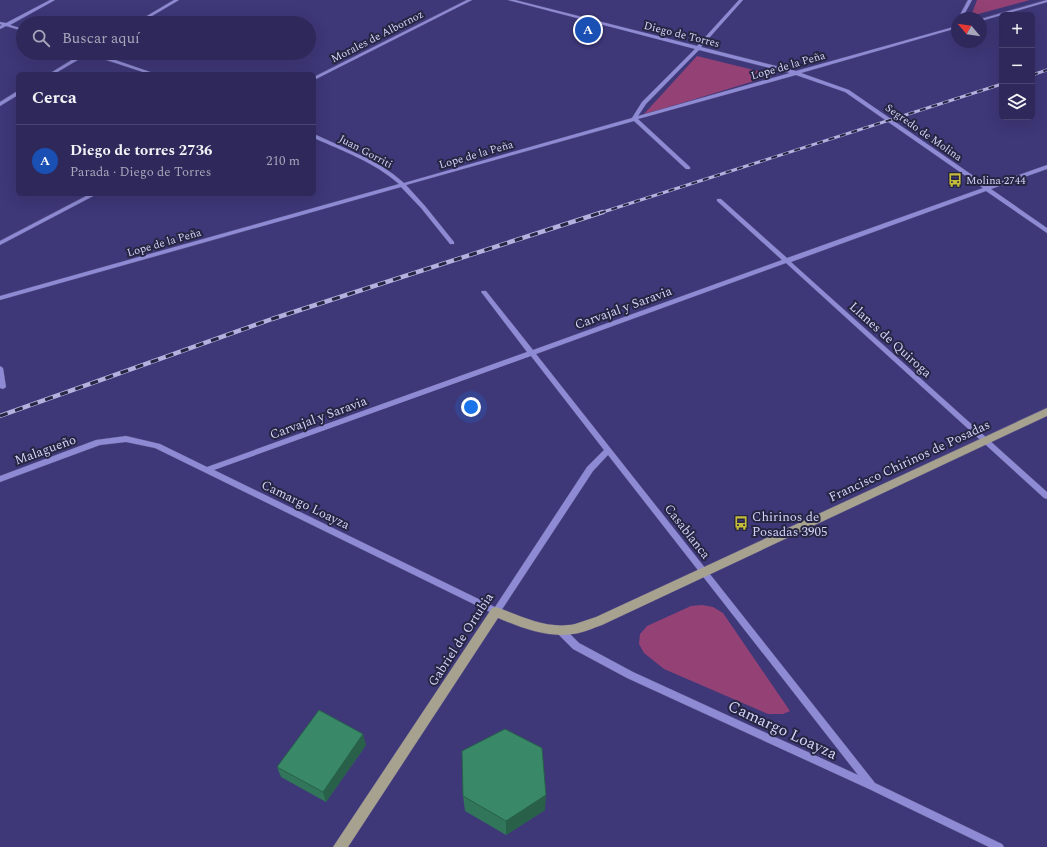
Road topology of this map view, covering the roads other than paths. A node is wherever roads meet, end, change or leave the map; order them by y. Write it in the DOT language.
graph roads {
  1 [pos="53,0"];
  2 [pos="177,0"];
  3 [pos="470,0"];
  4 [pos="510,0"];
  5 [pos="742,0"];
  6 [pos="970,0"];
  7 [pos="1045,1"];
  8 [pos="963,12"];
  9 [pos="23,16"];
  10 [pos="150,16"];
  11 [pos="987,18"];
  12 [pos="16,20"];
  13 [pos="0,23"];
  14 [pos="6,25"];
  15 [pos="0,28"];
  16 [pos="16,28"];
  17 [pos="951,29"];
  18 [pos="698,48"];
  19 [pos="74,60"];
  20 [pos="111,60"];
  21 [pos="54,72"];
  22 [pos="148,72"];
  23 [pos="796,73"];
  24 [pos="316,78"];
  25 [pos="847,91"];
  26 [pos="16,94"];
  27 [pos="0,104"];
  28 [pos="634,118"];
  29 [pos="316,137"];
  30 [pos="1047,167"];
  31 [pos="688,168"];
  32 [pos="404,186"];
  33 [pos="987,189"];
  34 [pos="90,196"];
  35 [pos="720,200"];
  36 [pos="1047,231"];
  37 [pos="0,243"];
  38 [pos="452,244"];
  39 [pos="786,261"];
  40 [pos="484,292"];
  41 [pos="0,298"];
  42 [pos="532,353"];
  43 [pos="0,368"];
  44 [pos="3,387"];
  45 [pos="1047,412"];
  46 [pos="986,440"];
  47 [pos="99,442"];
  48 [pos="608,450"];
  49 [pos="207,470"];
  50 [pos="0,479"];
  51 [pos="1047,496"];
  52 [pos="703,571"];
  53 [pos="496,612"];
  54 [pos="560,630"];
  55 [pos="872,786"];
  56 [pos="340,847"];
  57 [pos="999,847"];
  1 -- 9 [label="street"];
  2 -- 10 [label="street"];
  3 -- 24 [label="street, Morales de Albornoz"];
  4 -- 18 [label="street, Diego de Torres"];
  5 -- 18 [label="street"];
  6 -- 8 [label="street"];
  7 -- 11 [label="street"];
  12 -- 14 [label="street"];
  13 -- 14 [label="street"];
  14 -- 15 [label="street"];
  14 -- 16 [label="street"];
  17 -- 23 [label="street, Lope de la Peña"];
  18 -- 23 [label="street, Diego de Torres"];
  18 -- 28 [label="street"];
  19 -- 21 [label="street"];
  20 -- 22 [label="street"];
  23 -- 25 [label="street, Diego de Torres"];
  23 -- 28 [label="street, Lope de la Peña"];
  25 -- 33 [label="street, Segredo de Molina"];
  26 -- 27 [label="street"];
  28 -- 31 [label="street"];
  28 -- 32 [label="street, Lope de la Peña"];
  29 -- 32 [label="street, Juan Gorriti"];
  30 -- 33 [label="street, Carvajal y Saravia"];
  32 -- 38 [label="street, Juan Gorriti"];
  32 -- 41 [label="street, Lope de la Peña"];
  33 -- 36 [label="street, Segredo de Molina"];
  33 -- 39 [label="street, Carvajal y Saravia"];
  34 -- 37 [label="street"];
  35 -- 39 [label="street, Llanes de Quiroga"];
  39 -- 42 [label="street, Carvajal y Saravia"];
  39 -- 46 [label="street, Llanes de Quiroga"];
  40 -- 42 [label="street, Casablanca"];
  42 -- 48 [label="street, Casablanca"];
  42 -- 49 [label="street, Carvajal y Saravia"];
  43 -- 44 [label="street"];
  45 -- 46 [label="main road, Francisco Chirinos de Posadas"];
  46 -- 51 [label="street, Llanes de Quiroga"];
  46 -- 52 [label="main road, Francisco Chirinos de Posadas"];
  47 -- 49 [label="street, Camargo Loayza"];
  47 -- 50 [label="street, Malagueño"];
  48 -- 52 [label="street, Casablanca"];
  48 -- 53 [label="street, Gabriel de Ortubia"];
  49 -- 53 [label="street, Camargo Loayza"];
  52 -- 54 [label="main road, Francisco Chirinos de Posadas"];
  52 -- 55 [label="street, Casablanca"];
  53 -- 54 [label="main road, Francisco Chirinos de Posadas"];
  53 -- 56 [label="main road, Gabriel de Ortubia"];
  54 -- 55 [label="street, Camargo Loayza"];
  55 -- 57 [label="street, Camargo Loayza"];
}
